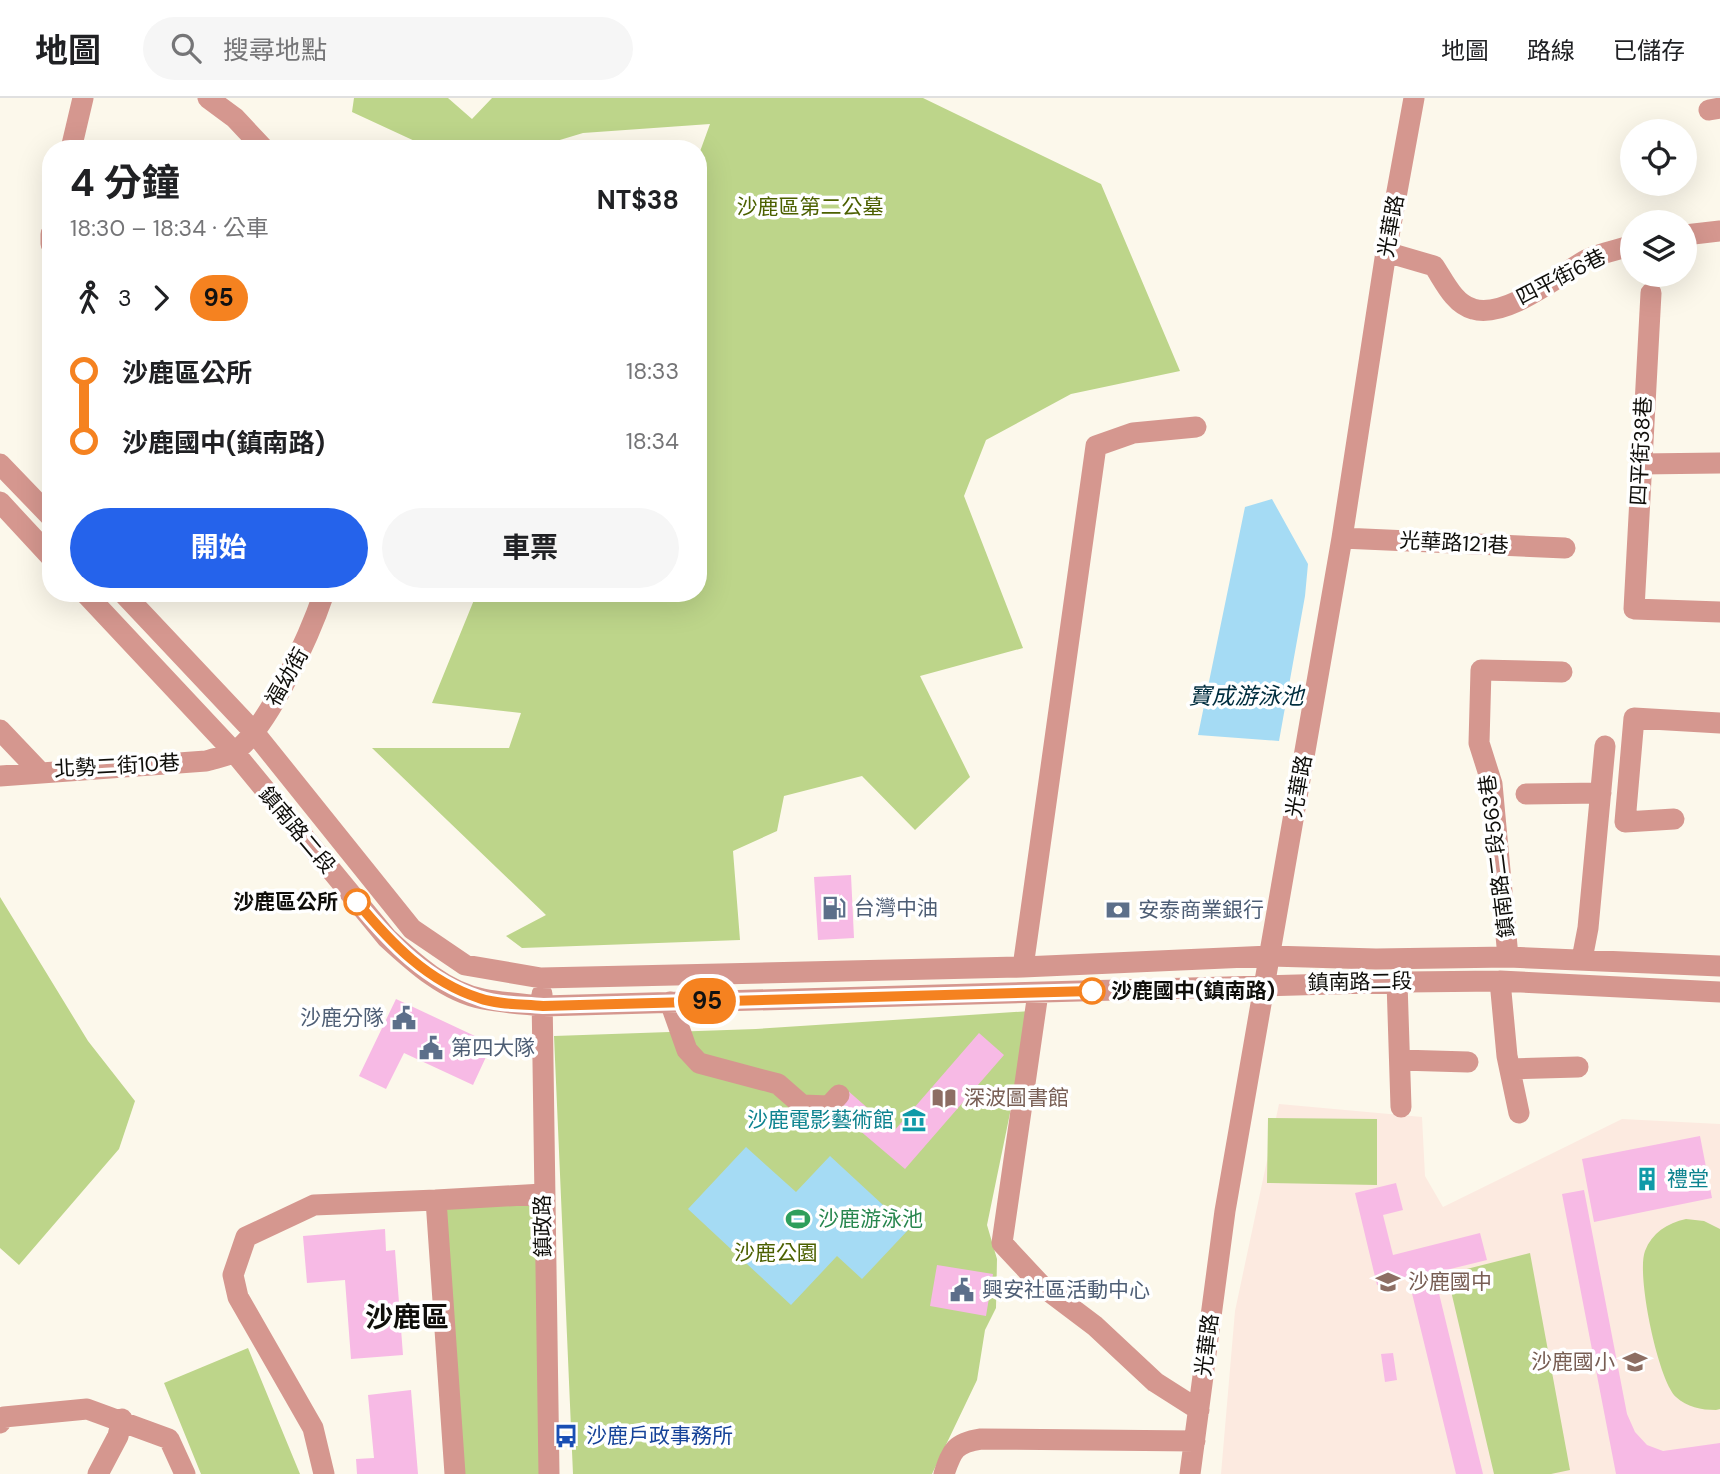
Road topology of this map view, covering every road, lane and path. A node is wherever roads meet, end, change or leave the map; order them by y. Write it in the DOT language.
graph roads {
  1 [pos="83,98"];
  2 [pos="208,98"];
  3 [pos="1414,98"];
  4 [pos="73,140"];
  5 [pos="256,140"];
  6 [pos="1720,231"];
  7 [pos="1697,234"];
  8 [pos="1620,249"];
  9 [pos="1386,252"];
  10 [pos="1651,293"];
  11 [pos="1196,427"];
  12 [pos="1720,463"];
  13 [pos="0,464"];
  14 [pos="1640,464"];
  15 [pos="0,502"];
  16 [pos="42,508"];
  17 [pos="1342,538"];
  18 [pos="42,546"];
  19 [pos="1565,548"];
  20 [pos="93,602"];
  21 [pos="132,602"];
  22 [pos="321,602"];
  23 [pos="1720,612"];
  24 [pos="1562,672"];
  25 [pos="1720,723"];
  26 [pos="0,730"];
  27 [pos="254,731"];
  28 [pos="1605,746"];
  29 [pos="233,752"];
  30 [pos="39,771"];
  31 [pos="0,775"];
  32 [pos="1601,793"];
  33 [pos="1527,794"];
  34 [pos="1674,819"];
  35 [pos="1270,956"];
  36 [pos="1508,957"];
  37 [pos="1582,959"];
  38 [pos="1720,966"];
  39 [pos="1023,967"];
  40 [pos="541,978"];
  41 [pos="1500,981"];
  42 [pos="1397,982"];
  43 [pos="1265,984"];
  44 [pos="1720,992"];
  45 [pos="1038,993"];
  46 [pos="670,1002"];
  47 [pos="543,1006"];
  48 [pos="1400,1060"];
  49 [pos="1468,1062"];
  50 [pos="1578,1067"];
  51 [pos="1510,1069"];
  52 [pos="839,1096"];
  53 [pos="1401,1107"];
  54 [pos="1519,1114"];
  55 [pos="543,1194"];
  56 [pos="436,1200"];
  57 [pos="1199,1410"];
  58 [pos="122,1419"];
  59 [pos="0,1423"];
  60 [pos="1195,1441"];
  61 [pos="98,1474"];
  62 [pos="185,1474"];
  63 [pos="324,1474"];
  64 [pos="455,1474"];
  65 [pos="549,1474"];
  66 [pos="944,1474"];
  67 [pos="1190,1474"];
  1 -- 4 [label="street"];
  2 -- 5 [label="street"];
  3 -- 9 [label="street, 光華路"];
  6 -- 7 [label="street"];
  8 -- 9 [label="street, 四平街6巷"];
  9 -- 17 [label="street, 光華路"];
  10 -- 14 [label="street, 四平街38巷"];
  11 -- 39 [label="street"];
  12 -- 14 [label="street"];
  13 -- 16 [label="street"];
  14 -- 23 [label="street, 四平街38巷"];
  15 -- 18 [label="street"];
  17 -- 19 [label="street, 光華路121巷"];
  17 -- 35 [label="street, 光華路"];
  20 -- 29 [label="street, 鎮南路二段"];
  21 -- 27 [label="street, 鎮南路二段"];
  22 -- 27 [label="street, 福幼街"];
  24 -- 36 [label="street, 鎮南路二段563巷"];
  25 -- 34 [label="street"];
  26 -- 30 [label="street"];
  27 -- 29 [label="street, 福幼街"];
  27 -- 40 [label="street, 鎮南路二段"];
  28 -- 32 [label="street"];
  29 -- 30 [label="street, 北勢二街10巷"];
  29 -- 47 [label="street, 鎮南路二段"];
  30 -- 31 [label="street, 北勢二街10巷"];
  32 -- 33 [label="street"];
  32 -- 37 [label="street"];
  35 -- 36 [label="street, 鎮南路二段"];
  35 -- 39 [label="street, 鎮南路二段"];
  35 -- 43 [label="street, 光華路"];
  36 -- 37 [label="street, 鎮南路二段"];
  37 -- 38 [label="street, 鎮南路二段"];
  39 -- 40 [label="street, 鎮南路二段"];
  40 -- 47 [label="street, 鎮政路"];
  41 -- 42 [label="street, 鎮南路二段"];
  41 -- 44 [label="street, 鎮南路二段"];
  41 -- 51 [label="street"];
  42 -- 43 [label="street, 鎮南路二段"];
  42 -- 48 [label="street"];
  43 -- 45 [label="street, 鎮南路二段"];
  43 -- 57 [label="street, 光華路"];
  45 -- 46 [label="street, 鎮南路二段"];
  45 -- 57 [label="street"];
  46 -- 47 [label="street, 鎮南路二段"];
  46 -- 52 [label="street"];
  47 -- 55 [label="street, 鎮政路"];
  48 -- 49 [label="street"];
  48 -- 53 [label="street"];
  50 -- 51 [label="street"];
  51 -- 54 [label="street"];
  55 -- 56 [label="street"];
  55 -- 65 [label="street, 鎮政路"];
  56 -- 63 [label="street"];
  56 -- 64 [label="street"];
  57 -- 60 [label="street, 光華路"];
  58 -- 59 [label="street"];
  58 -- 61 [label="street"];
  58 -- 62 [label="street"];
  60 -- 66 [label="street"];
  60 -- 67 [label="street, 光華路"];
}
